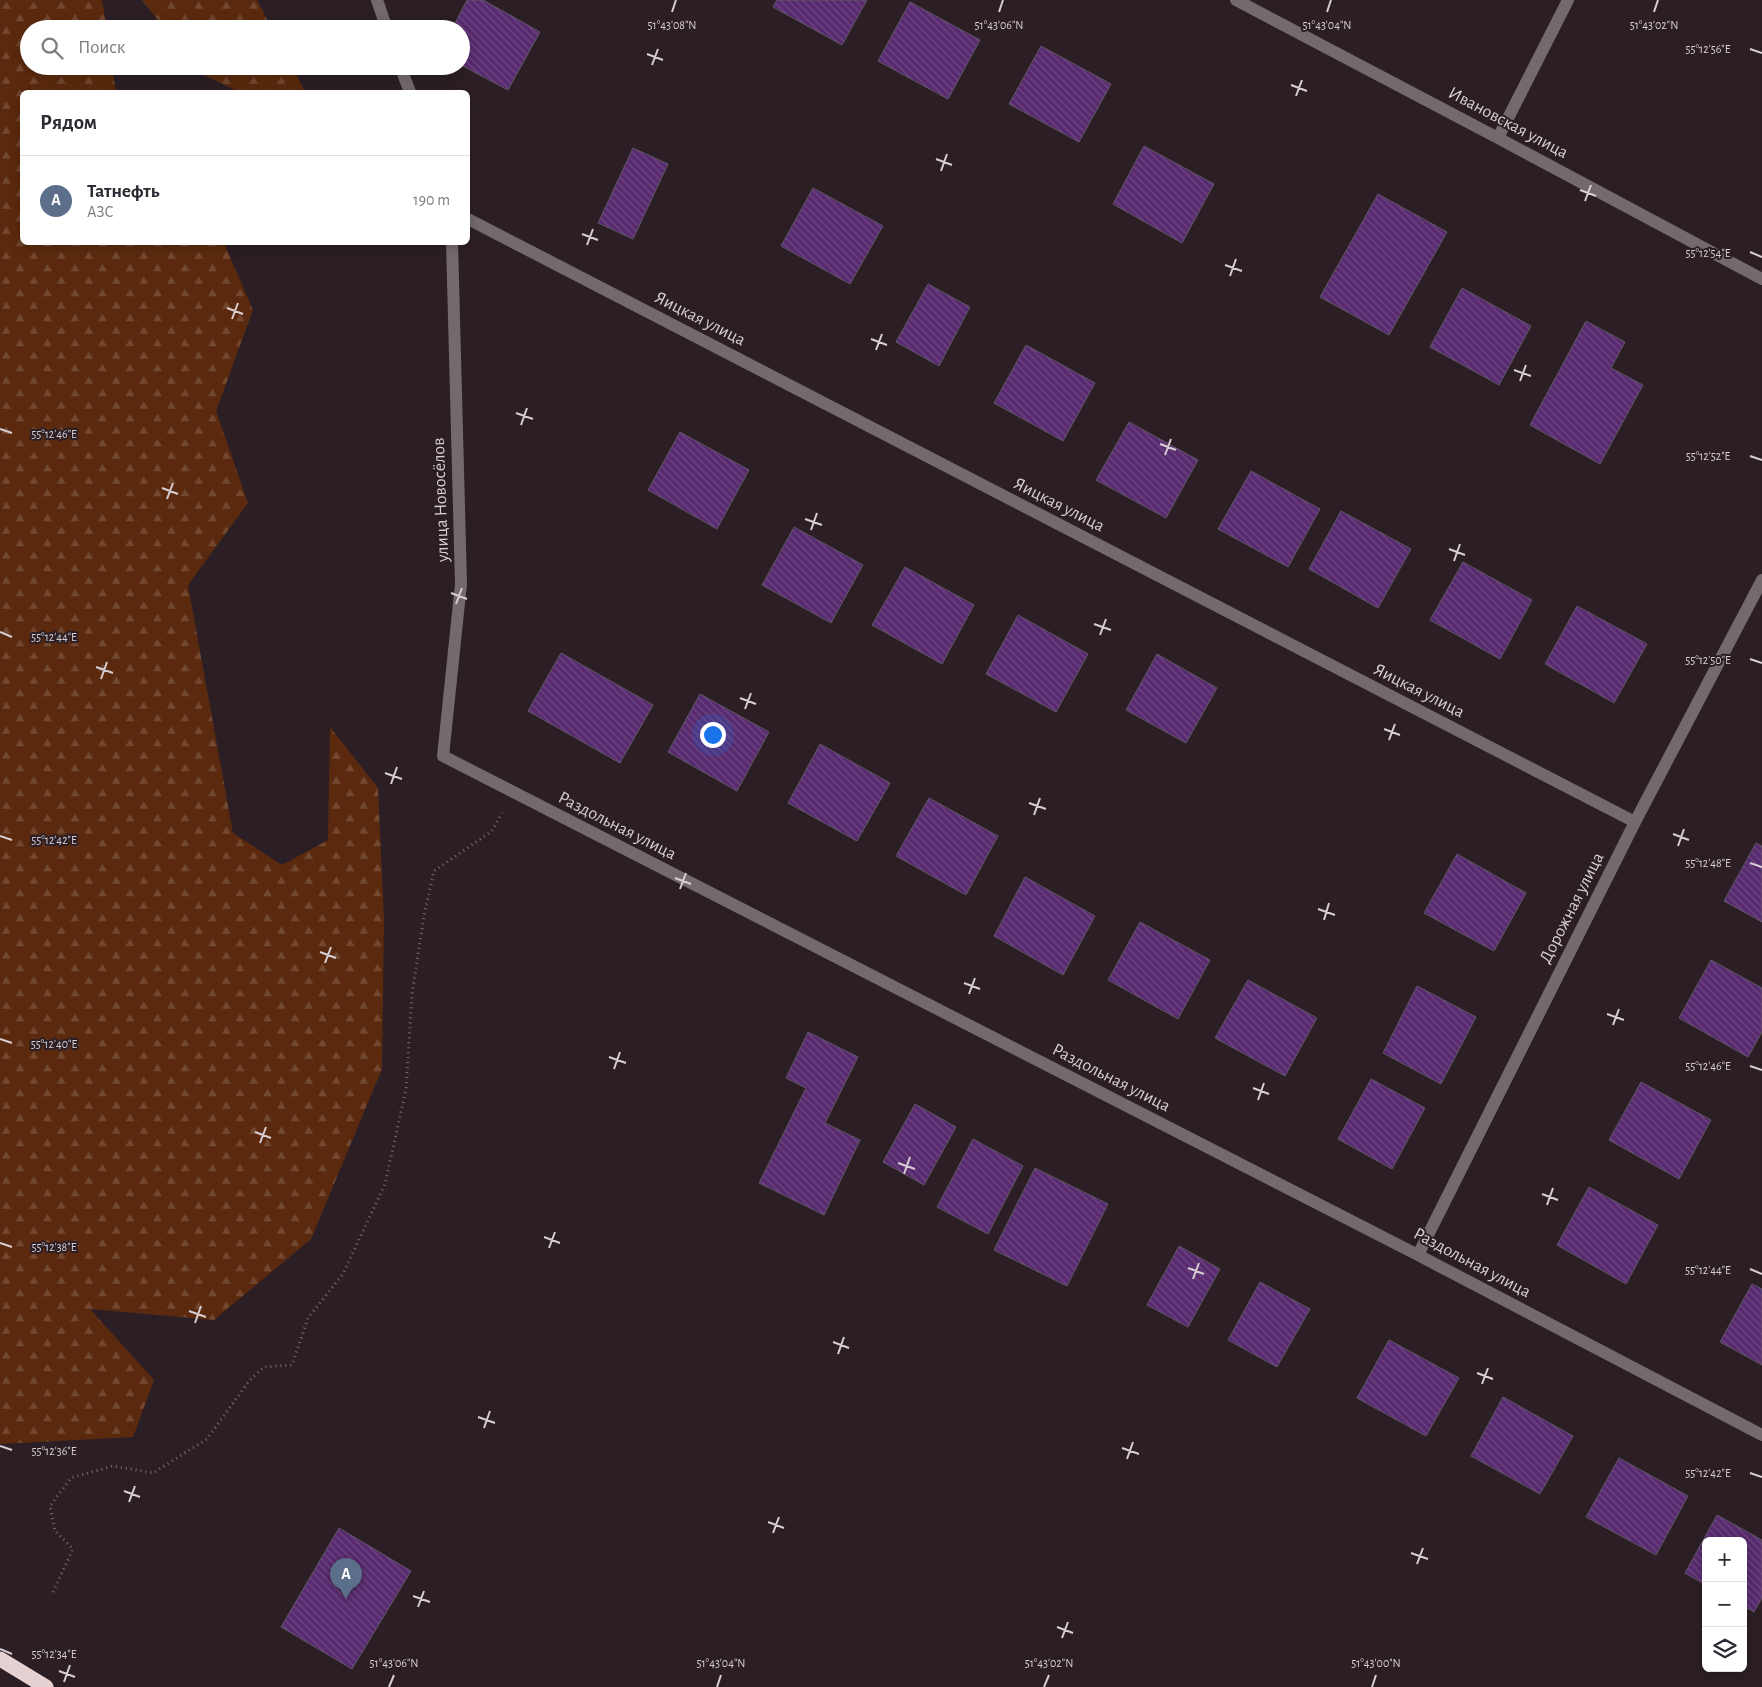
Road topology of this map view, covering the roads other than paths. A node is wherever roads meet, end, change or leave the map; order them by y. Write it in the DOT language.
graph roads {
  1 [pos="377,0"];
  2 [pos="1236,0"];
  3 [pos="1568,0"];
  4 [pos="384,20"];
  5 [pos="403,75"];
  6 [pos="409,90"];
  7 [pos="1498,138"];
  8 [pos="470,219"];
  9 [pos="452,245"];
  10 [pos="1762,279"];
  11 [pos="1762,580"];
  12 [pos="443,756"];
  13 [pos="1635,822"];
  14 [pos="1418,1255"];
  15 [pos="1762,1435"];
  16 [pos="0,1660"];
  17 [pos="46,1687"];
  1 -- 4 [label="street"];
  2 -- 7 [label="street, Ивановская улица"];
  3 -- 7 [label="street"];
  5 -- 6 [label="street"];
  7 -- 10 [label="street, Ивановская улица"];
  8 -- 13 [label="street, Яицкая улица"];
  9 -- 12 [label="street, улица Новосёлов"];
  11 -- 13 [label="street, Дорожная улица"];
  12 -- 14 [label="street, Раздольная улица"];
  13 -- 14 [label="street, Дорожная улица"];
  14 -- 15 [label="street, Раздольная улица"];
  16 -- 17 [label="highway"];
}
